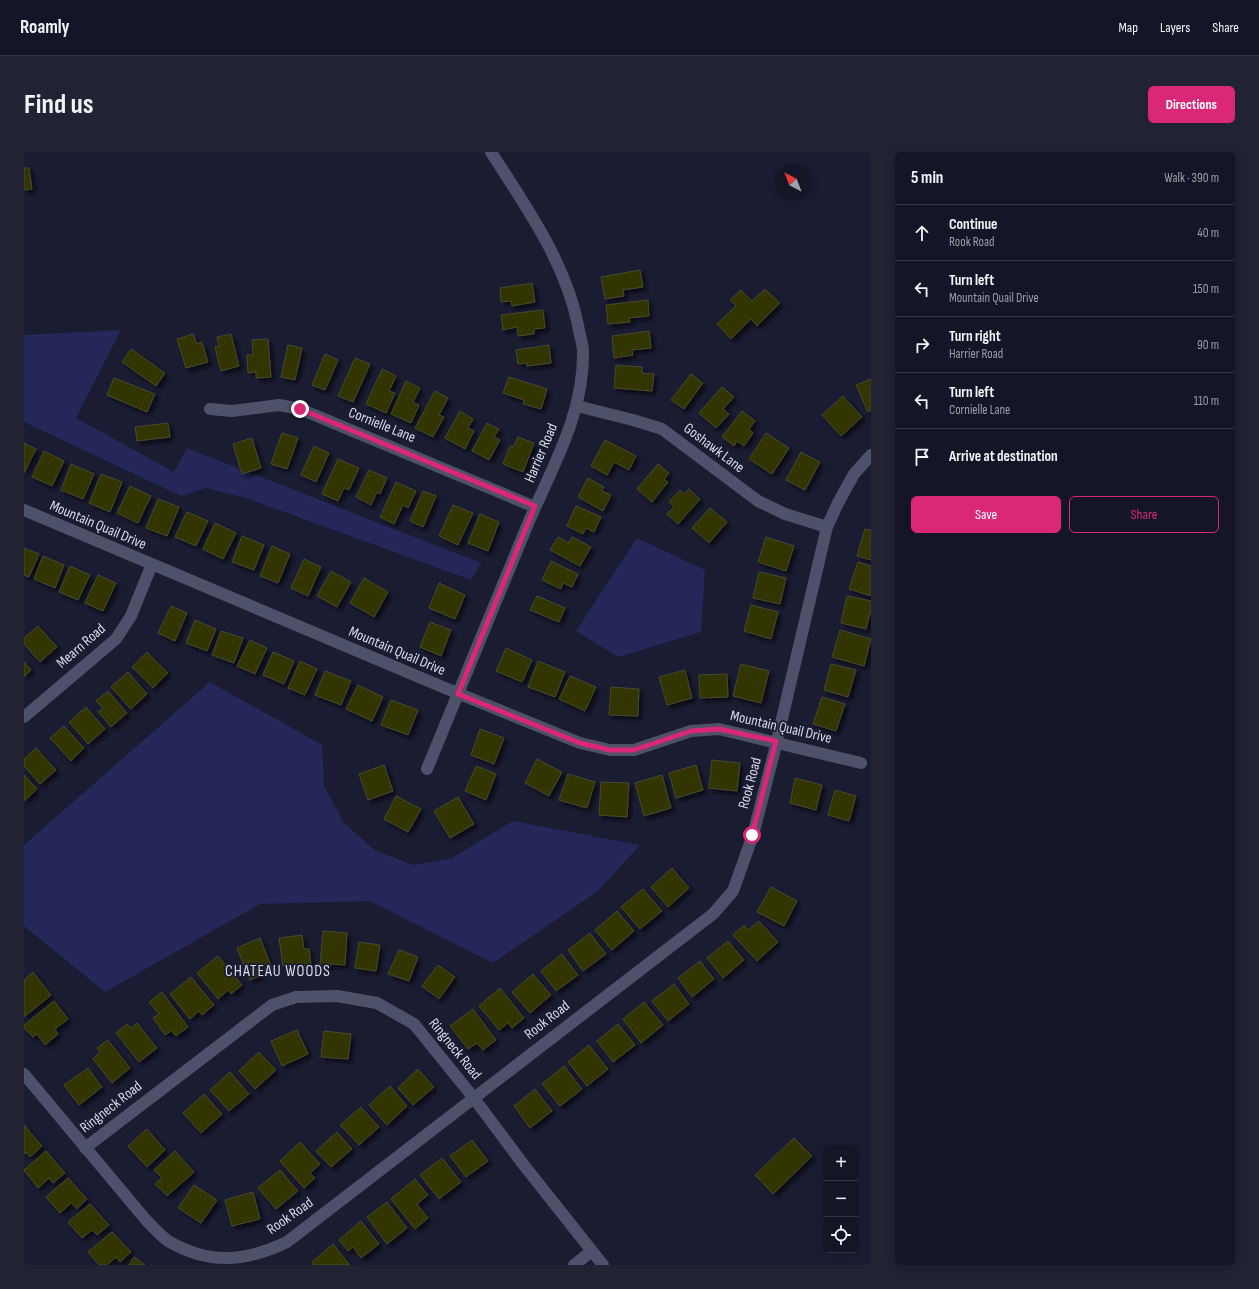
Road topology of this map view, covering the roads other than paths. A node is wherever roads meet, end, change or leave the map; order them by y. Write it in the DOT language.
graph roads {
  1 [pos="491,152"];
  2 [pos="577,406"];
  3 [pos="210,409"];
  4 [pos="871,455"];
  5 [pos="535,506"];
  6 [pos="24,510"];
  7 [pos="827,527"];
  8 [pos="152,564"];
  9 [pos="458,694"];
  10 [pos="24,717"];
  11 [pos="776,741"];
  12 [pos="861,763"];
  13 [pos="427,769"];
  14 [pos="24,1074"];
  15 [pos="474,1097"];
  16 [pos="85,1148"];
  17 [pos="592,1251"];
  18 [pos="574,1265"];
  19 [pos="603,1265"];
  1 -- 2 [label="street, Harrier Road"];
  2 -- 5 [label="street, Harrier Road"];
  2 -- 7 [label="street, Goshawk Lane"];
  3 -- 5 [label="street, Cornielle Lane"];
  4 -- 7 [label="street, Rook Road"];
  5 -- 9 [label="street, Harrier Road"];
  6 -- 8 [label="street, Mountain Quail Drive"];
  7 -- 11 [label="street, Rook Road"];
  8 -- 9 [label="street, Mountain Quail Drive"];
  8 -- 10 [label="street, Mearn Road"];
  9 -- 11 [label="street, Mountain Quail Drive"];
  9 -- 13 [label="street, Harrier Road"];
  11 -- 12 [label="street, Mountain Quail Drive"];
  11 -- 15 [label="street, Rook Road"];
  14 -- 16 [label="street, Rook Road"];
  15 -- 16 [label="street, Ringneck Road"];
  15 -- 16 [label="street, Rook Road"];
  15 -- 17 [label="street, Ringneck Road"];
  17 -- 18 [label="street"];
  17 -- 19 [label="street, Ringneck Road"];
}
